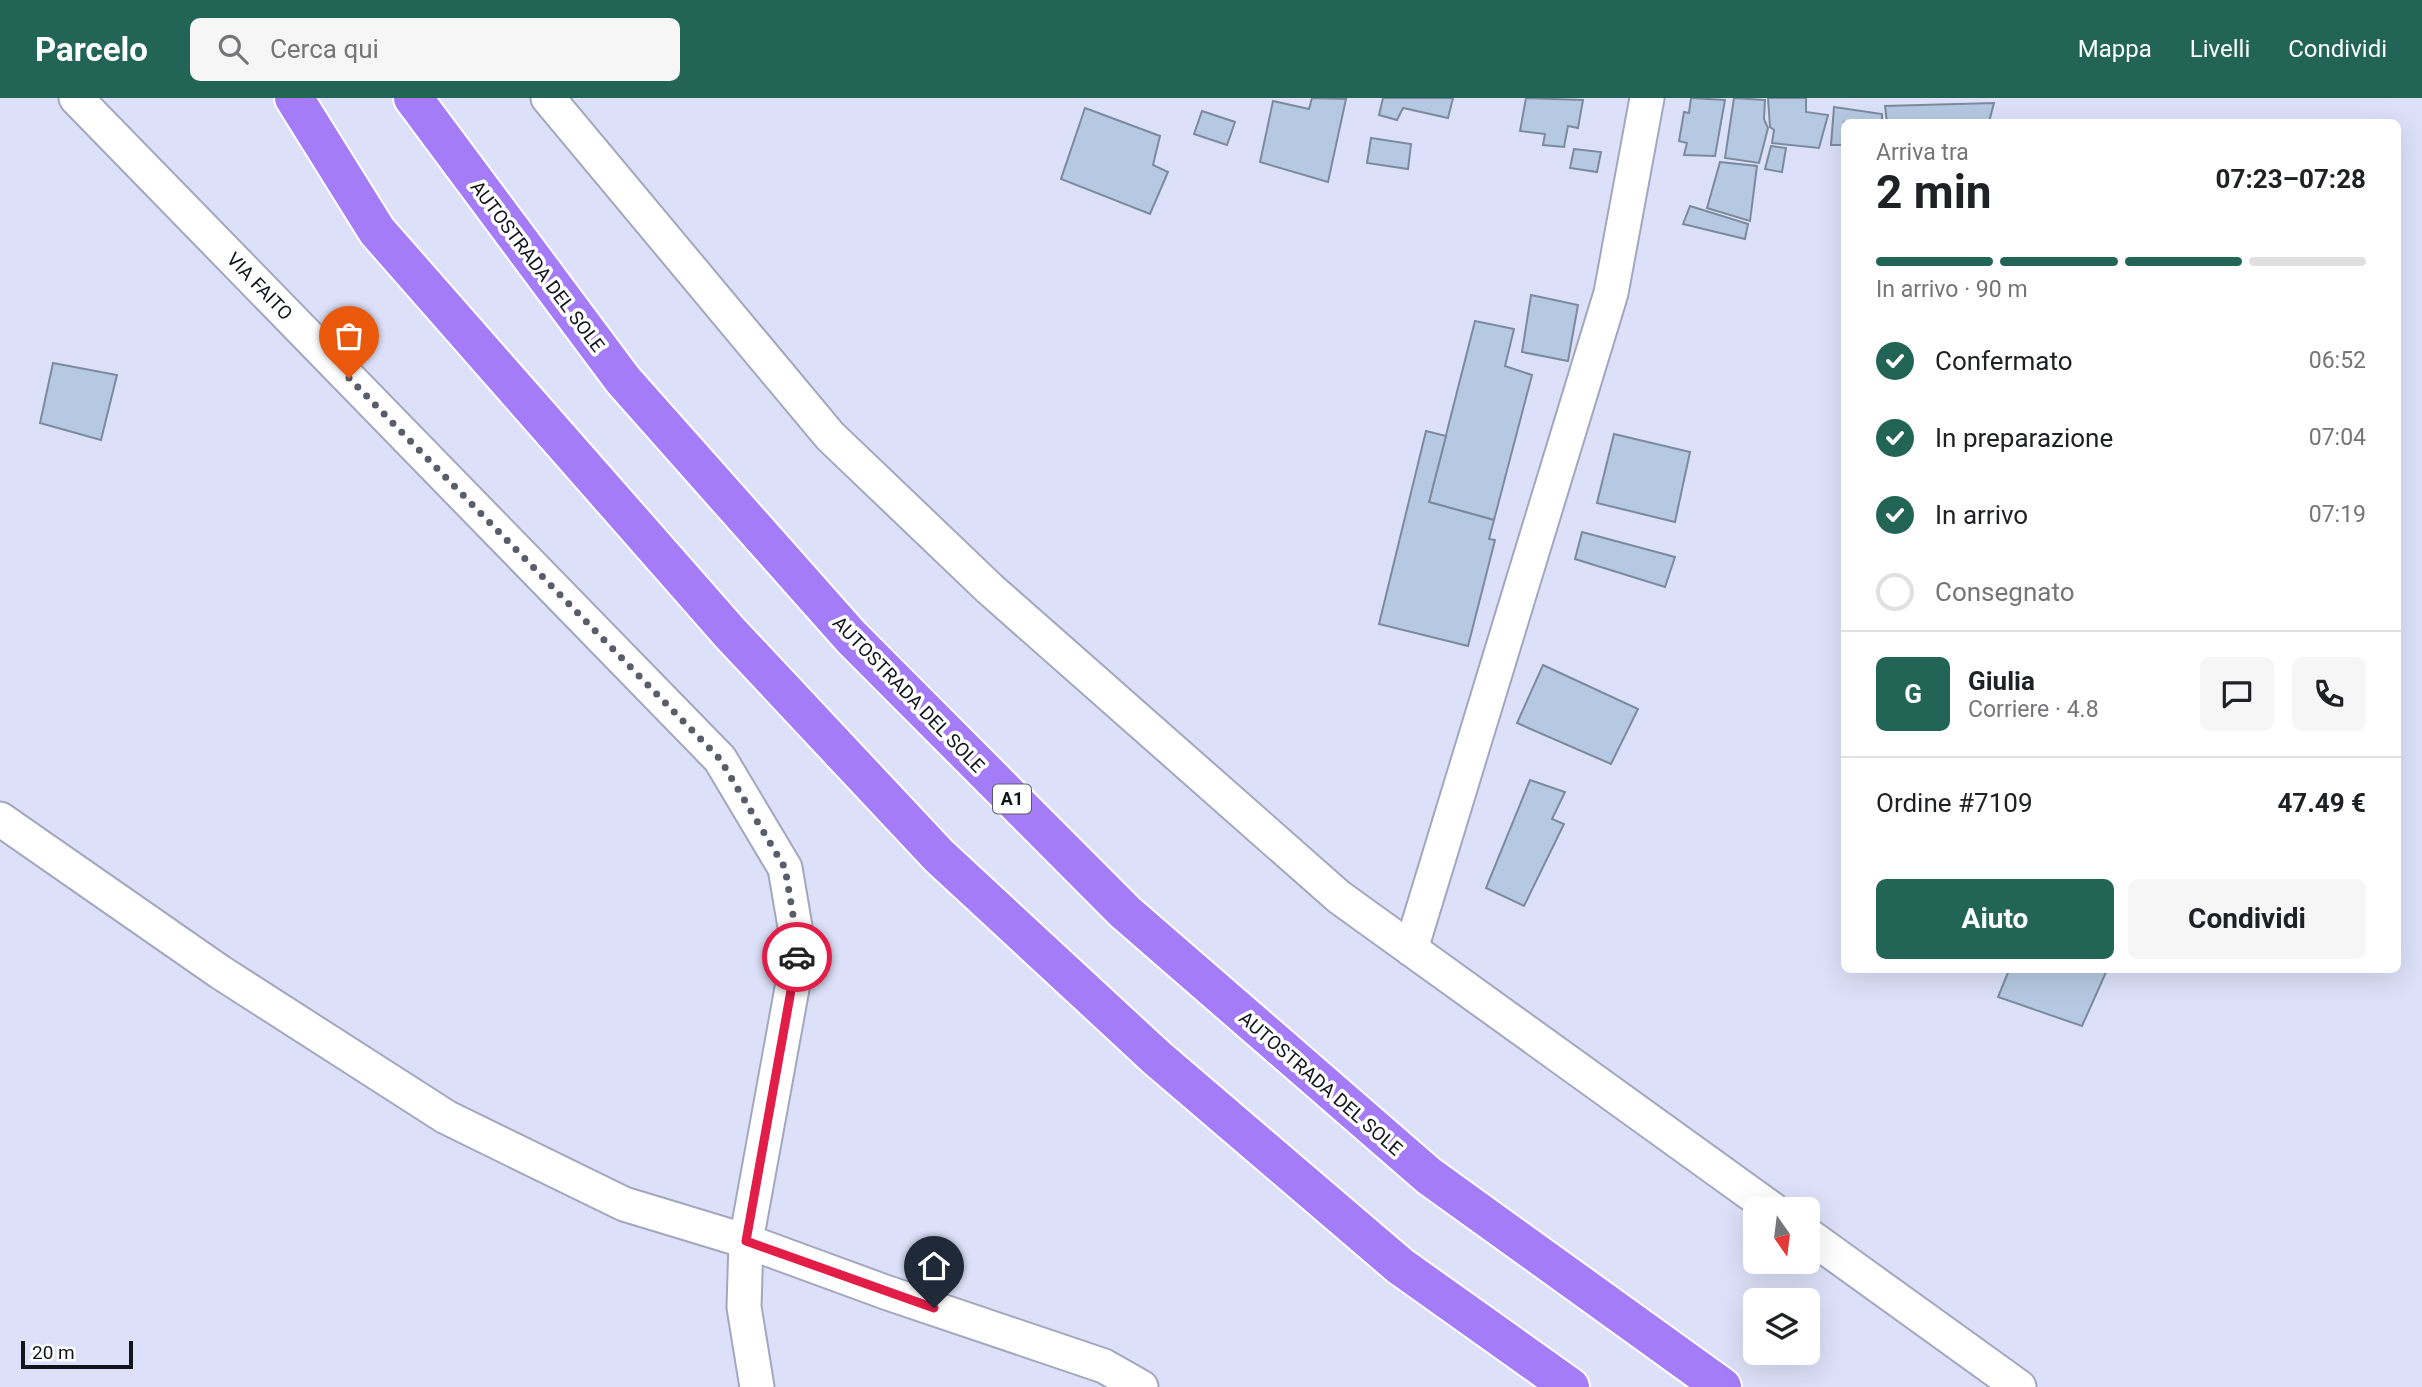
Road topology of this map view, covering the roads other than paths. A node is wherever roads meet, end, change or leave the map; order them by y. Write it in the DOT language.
graph roads {
  1 [pos="76,98"];
  2 [pos="294,98"];
  3 [pos="413,98"];
  4 [pos="548,98"];
  5 [pos="1647,98"];
  6 [pos="0,819"];
  7 [pos="1411,949"];
  8 [pos="1755,1197"];
  9 [pos="746,1241"];
  10 [pos="1820,1244"];
  11 [pos="757,1387"];
  12 [pos="1141,1387"];
  13 [pos="1570,1387"];
  14 [pos="1722,1387"];
  15 [pos="2019,1387"];
  1 -- 9 [label="street, VIA FAITO"];
  2 -- 13 [label="highway"];
  3 -- 14 [label="highway, AUTOSTRADA DEL SOLE / A1"];
  4 -- 7 [label="street"];
  5 -- 7 [label="street"];
  6 -- 9 [label="street"];
  7 -- 8 [label="street"];
  9 -- 11 [label="street, VIA FAITO"];
  9 -- 12 [label="street"];
  10 -- 15 [label="street"];
}
